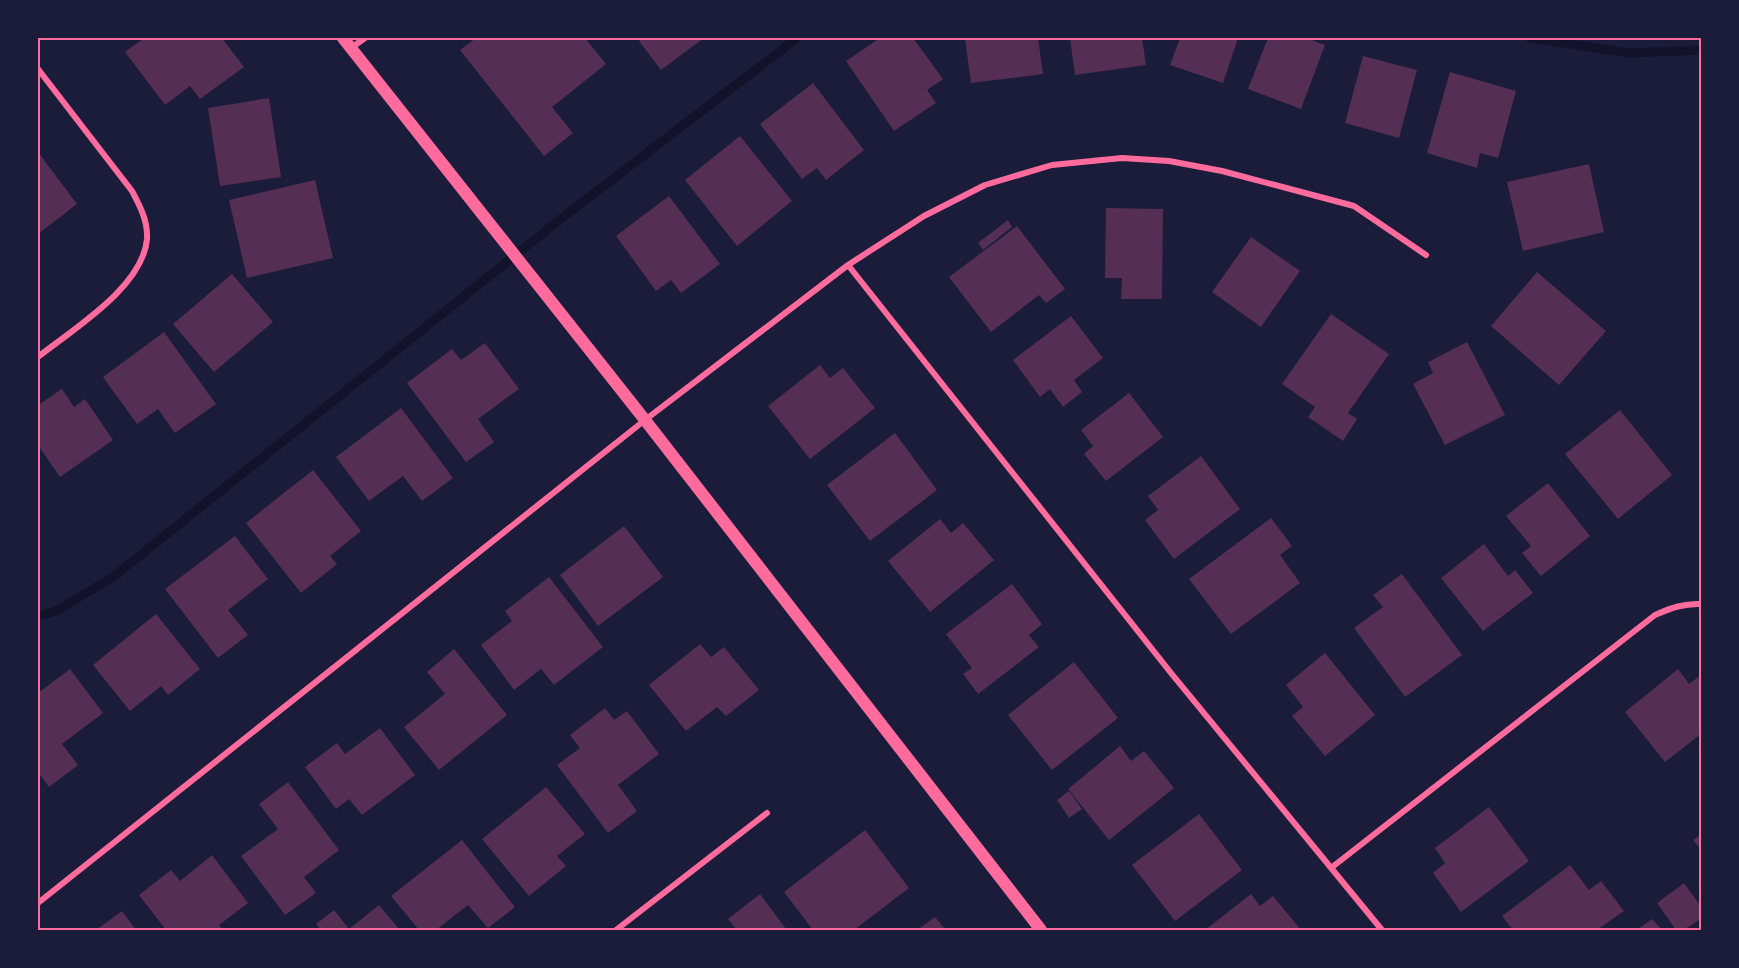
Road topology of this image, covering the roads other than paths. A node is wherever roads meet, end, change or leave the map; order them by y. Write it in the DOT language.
graph roads {
  1 [pos="343,38"];
  2 [pos="365,38"];
  3 [pos="351,48"];
  4 [pos="38,69"];
  5 [pos="1426,255"];
  6 [pos="848,265"];
  7 [pos="38,357"];
  8 [pos="645,420"];
  9 [pos="1701,604"];
  10 [pos="767,813"];
  11 [pos="1331,868"];
  12 [pos="38,903"];
  13 [pos="616,930"];
  14 [pos="1041,930"];
  15 [pos="1382,930"];
  1 -- 3 [label="main road"];
  2 -- 3 [label="street"];
  3 -- 8 [label="main road"];
  4 -- 7 [label="street"];
  5 -- 6 [label="street"];
  6 -- 8 [label="street"];
  6 -- 11 [label="street"];
  8 -- 12 [label="street"];
  8 -- 14 [label="main road"];
  9 -- 11 [label="street"];
  10 -- 13 [label="street"];
  11 -- 15 [label="street"];
}
